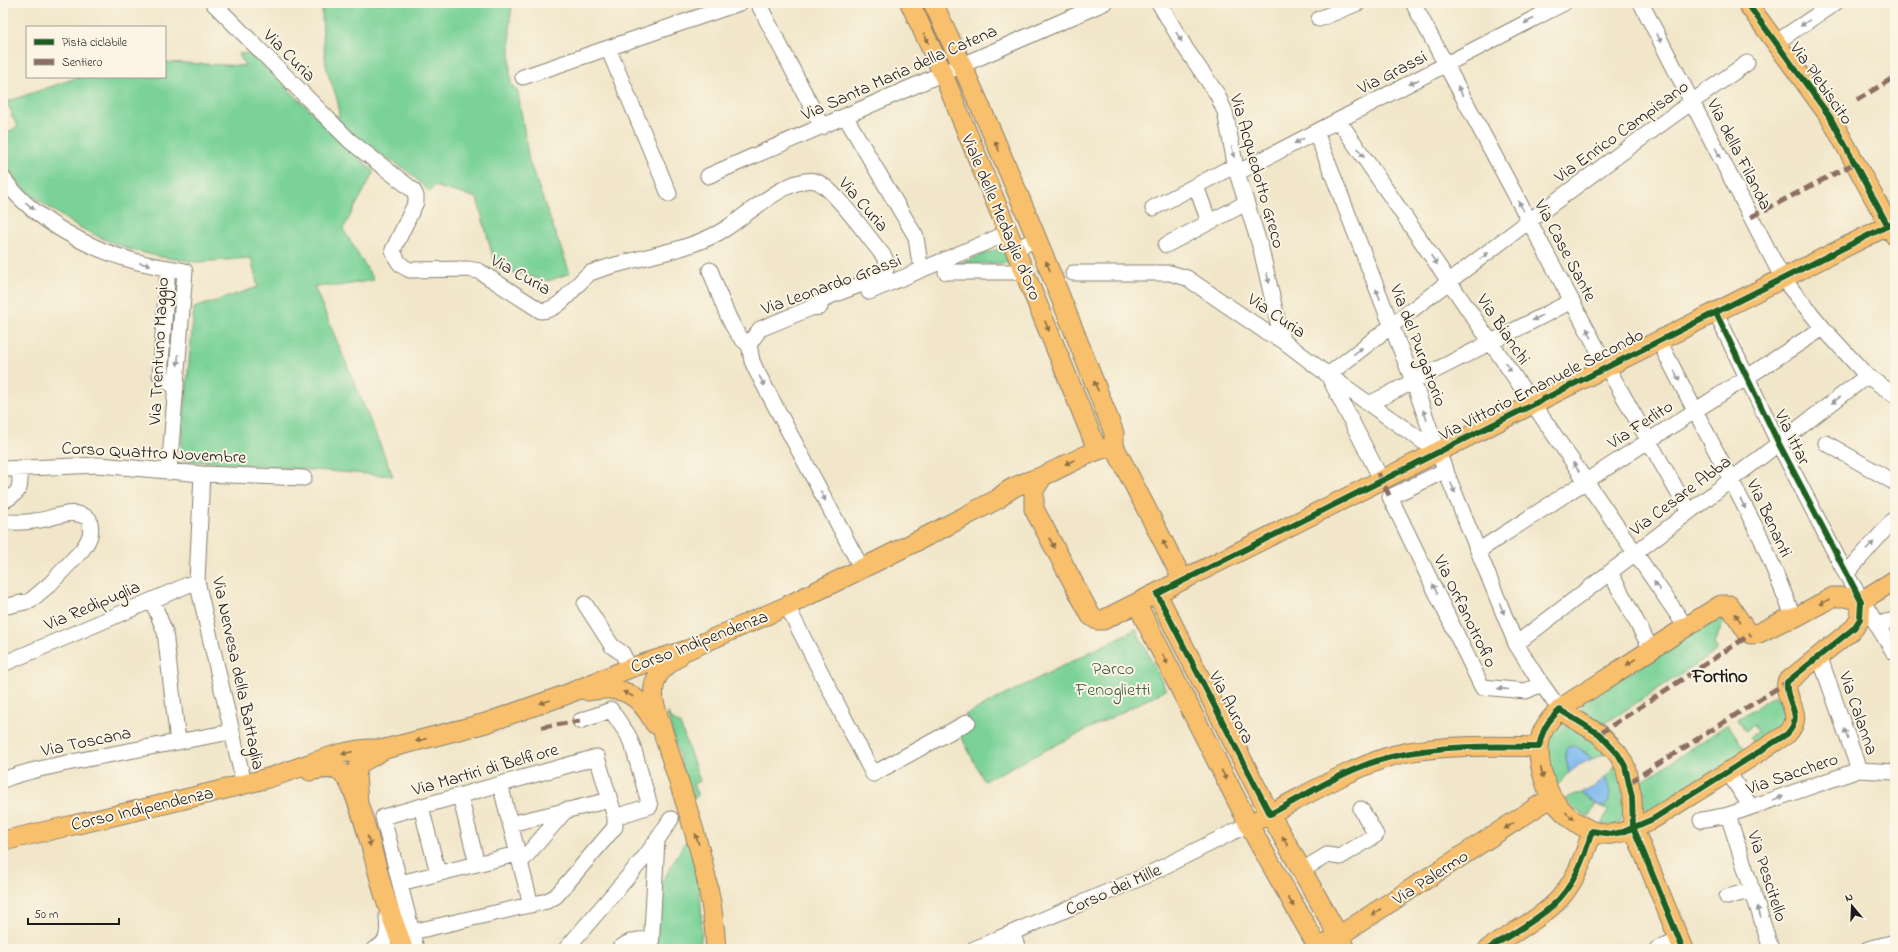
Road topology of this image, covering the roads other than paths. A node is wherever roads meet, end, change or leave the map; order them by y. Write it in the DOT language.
graph roads {
  1 [pos="213,3"];
  2 [pos="740,3"];
  3 [pos="758,3"];
  4 [pos="910,3"];
  5 [pos="933,3"];
  6 [pos="1104,3"];
  7 [pos="1159,3"];
  8 [pos="1358,3"];
  9 [pos="1413,3"];
  10 [pos="1564,3"];
  11 [pos="1641,3"];
  12 [pos="1747,3"];
  13 [pos="1836,3"];
  14 [pos="1319,19"];
  15 [pos="1775,43"];
  16 [pos="608,48"];
  17 [pos="1746,63"];
  18 [pos="963,65"];
  19 [pos="1446,65"];
  20 [pos="943,74"];
  21 [pos="523,78"];
  22 [pos="1692,102"];
  23 [pos="845,116"];
  24 [pos="1338,121"];
  25 [pos="822,127"];
  26 [pos="1316,132"];
  27 [pos="1232,172"];
  28 [pos="708,176"];
  29 [pos="3,178"];
  30 [pos="1196,186"];
  31 [pos="669,194"];
  32 [pos="1246,203"];
  33 [pos="1153,208"];
  34 [pos="1209,222"];
  35 [pos="1530,222"];
  36 [pos="1893,228"];
  37 [pos="1037,239"];
  38 [pos="1012,241"];
  39 [pos="1166,245"];
  40 [pos="919,258"];
  41 [pos="710,270"];
  42 [pos="946,272"];
  43 [pos="1026,272"];
  44 [pos="1073,273"];
  45 [pos="1783,279"];
  46 [pos="1449,282"];
  47 [pos="1572,301"];
  48 [pos="811,308"];
  49 [pos="1716,313"];
  50 [pos="1391,326"];
  51 [pos="1823,328"];
  52 [pos="1282,340"];
  53 [pos="1659,341"];
  54 [pos="1490,342"];
  55 [pos="749,344"];
  56 [pos="1607,367"];
  57 [pos="1328,375"];
  58 [pos="1867,376"];
  59 [pos="1747,377"];
  60 [pos="1413,381"];
  61 [pos="1895,396"];
  62 [pos="1369,404"];
  63 [pos="1534,405"];
  64 [pos="1695,411"];
  65 [pos="1648,441"];
  66 [pos="1100,442"];
  67 [pos="1826,443"];
  68 [pos="1779,444"];
  69 [pos="1438,452"];
  70 [pos="19,468"];
  71 [pos="3,469"];
  72 [pos="1446,470"];
  73 [pos="169,472"];
  74 [pos="1378,473"];
  75 [pos="202,474"];
  76 [pos="1043,476"];
  77 [pos="304,478"];
  78 [pos="1731,480"];
  79 [pos="1586,482"];
  80 [pos="1895,483"];
  81 [pos="998,499"];
  82 [pos="3,501"];
  83 [pos="1034,509"];
  84 [pos="1689,512"];
  85 [pos="1895,518"];
  86 [pos="3,522"];
  87 [pos="1478,551"];
  88 [pos="1634,554"];
  89 [pos="862,569"];
  90 [pos="1610,572"];
  91 [pos="1846,574"];
  92 [pos="1191,575"];
  93 [pos="1895,580"];
  94 [pos="197,581"];
  95 [pos="1157,594"];
  96 [pos="1866,598"];
  97 [pos="152,600"];
  98 [pos="585,604"];
  99 [pos="1137,604"];
  100 [pos="787,606"];
  101 [pos="3,607"];
  102 [pos="1791,612"];
  103 [pos="1895,620"];
  104 [pos="1682,622"];
  105 [pos="1879,628"];
  106 [pos="1516,644"];
  107 [pos="1649,644"];
  108 [pos="687,650"];
  109 [pos="1893,651"];
  110 [pos="1821,661"];
  111 [pos="3,664"];
  112 [pos="630,668"];
  113 [pos="1541,684"];
  114 [pos="1204,685"];
  115 [pos="565,695"];
  116 [pos="1183,695"];
  117 [pos="1556,705"];
  118 [pos="580,720"];
  119 [pos="968,722"];
  120 [pos="232,732"];
  121 [pos="178,742"];
  122 [pos="1234,745"];
  123 [pos="666,747"];
  124 [pos="1531,747"];
  125 [pos="386,749"];
  126 [pos="1214,756"];
  127 [pos="1859,770"];
  128 [pos="1895,772"];
  129 [pos="281,774"];
  130 [pos="1731,776"];
  131 [pos="3,780"];
  132 [pos="244,784"];
  133 [pos="500,784"];
  134 [pos="460,796"];
  135 [pos="610,800"];
  136 [pos="1546,801"];
  137 [pos="358,804"];
  138 [pos="422,807"];
  139 [pos="1751,807"];
  140 [pos="1361,809"];
  141 [pos="566,810"];
  142 [pos="1270,814"];
  143 [pos="1728,815"];
  144 [pos="615,817"];
  145 [pos="671,819"];
  146 [pos="1701,820"];
  147 [pos="510,824"];
  148 [pos="1249,824"];
  149 [pos="1636,834"];
  150 [pos="1590,838"];
  151 [pos="657,840"];
  152 [pos="3,841"];
  153 [pos="519,858"];
  154 [pos="477,864"];
  155 [pos="1300,869"];
  156 [pos="438,873"];
  157 [pos="706,877"];
  158 [pos="1278,879"];
  159 [pos="400,883"];
  160 [pos="1752,890"];
  161 [pos="385,898"];
  162 [pos="1728,898"];
  163 [pos="531,905"];
  164 [pos="412,932"];
  165 [pos="1012,933"];
  166 [pos="1895,942"];
  167 [pos="1342,943"];
  168 [pos="651,944"];
  169 [pos="1681,944"];
  170 [pos="377,948"];
  171 [pos="403,949"];
  172 [pos="416,949"];
  173 [pos="566,949"];
  174 [pos="620,949"];
  175 [pos="706,949"];
  176 [pos="716,949"];
  177 [pos="974,949"];
  178 [pos="1018,949"];
  179 [pos="1319,949"];
  180 [pos="1488,949"];
  181 [pos="1657,949"];
  182 [pos="1771,949"];
  183 [pos="1868,949"];
  1 -- 48 [label="street, Via Curia"];
  2 -- 16 [label="street"];
  3 -- 25 [label="street"];
  4 -- 20 [label="main road, Viale delle Medaglie d'Oro, one-way"];
  5 -- 18 [label="main road, Viale delle Medaglie d'Oro"];
  6 -- 18 [label="street, Via Santa Maria della Catena"];
  7 -- 27 [label="street, Via Acquedotto Greco, one-way"];
  8 -- 14 [label="street"];
  9 -- 19 [label="street, Via Case Sante"];
  10 -- 19 [label="street, Via Grassi, one-way"];
  11 -- 22 [label="street, Via della Filanda, one-way"];
  12 -- 15 [label="main road, Via Plebiscito"];
  13 -- 15 [label="street, one-way"];
  15 -- 36 [label="main road, Via Plebiscito"];
  16 -- 21 [label="street"];
  16 -- 31 [label="street"];
  17 -- 22 [label="street, Via Enrico Campisano"];
  18 -- 20 [label="street, Via Santa Maria della Catena"];
  37 -- 18 [label="main road, Viale delle Medaglie d'Oro, one-way"];
  19 -- 24 [label="street, Via Grassi, one-way"];
  35 -- 19 [label="street, Via Case Sante, one-way"];
  20 -- 23 [label="street, Via Santa Maria della Catena"];
  20 -- 38 [label="main road, Viale delle Medaglie d'Oro"];
  22 -- 35 [label="street, Via Enrico Campisano"];
  22 -- 45 [label="street, Via della Filanda, one-way"];
  23 -- 25 [label="street, Via Santa Maria della Catena"];
  23 -- 40 [label="street"];
  24 -- 26 [label="street, Via Grassi"];
  24 -- 46 [label="street, Via Bianchi, one-way"];
  25 -- 28 [label="street, Via Santa Maria della Catena"];
  26 -- 27 [label="street, Via Grassi, one-way"];
  50 -- 26 [label="street, Via del Purgatorio, one-way"];
  27 -- 30 [label="street, Via Grassi"];
  27 -- 32 [label="street, Via Acquedotto Greco"];
  29 -- 73 [label="street, Via Trentuno Maggio, one-way"];
  30 -- 33 [label="street, Via Grassi"];
  30 -- 34 [label="street"];
  32 -- 34 [label="street"];
  32 -- 52 [label="street, Via Acquedotto Greco, one-way"];
  34 -- 39 [label="street"];
  46 -- 35 [label="street, Via Enrico Campisano, one-way"];
  35 -- 47 [label="street, Via Case Sante"];
  36 -- 45 [label="main road, Via Vittorio Emanuele Secondo"];
  37 -- 38 [label="street, Via Leonardo Grassi"];
  66 -- 37 [label="main road, Viale delle Medaglie d'Oro, one-way"];
  38 -- 43 [label="main road, Viale delle Medaglie d'Oro"];
  38 -- 48 [label="street, Via Leonardo Grassi"];
  41 -- 55 [label="street"];
  42 -- 43 [label="street"];
  43 -- 66 [label="main road, Viale delle Medaglie d'Oro, one-way"];
  44 -- 52 [label="street, Via Curia"];
  45 -- 49 [label="main road, Via Vittorio Emanuele Secondo"];
  45 -- 51 [label="street, Via della Filanda"];
  46 -- 50 [label="street, Via Enrico Campisano"];
  46 -- 54 [label="street, Via Bianchi"];
  47 -- 54 [label="street, one-way"];
  56 -- 47 [label="street, Via Case Sante, one-way"];
  48 -- 55 [label="street, Via Leonardo Grassi"];
  49 -- 53 [label="main road, Via Vittorio Emanuele Secondo"];
  49 -- 59 [label="street, Via Ittar"];
  57 -- 50 [label="street, Via Enrico Campisano, one-way"];
  50 -- 60 [label="street, Via del Purgatorio"];
  51 -- 58 [label="street, Via della Filanda"];
  51 -- 59 [label="street, Via Ferlito"];
  52 -- 57 [label="street, Via Curia"];
  53 -- 56 [label="main road, Via Vittorio Emanuele Secondo"];
  53 -- 64 [label="street, Via Benanti, one-way"];
  54 -- 60 [label="street"];
  54 -- 63 [label="street, Via Bianchi, one-way"];
  55 -- 89 [label="street, one-way"];
  56 -- 63 [label="main road, Via Vittorio Emanuele Secondo"];
  56 -- 65 [label="street, Via Case Sante"];
  57 -- 62 [label="street, Via Curia"];
  57 -- 74 [label="street"];
  58 -- 61 [label="street, Via della Filanda"];
  58 -- 68 [label="street, Via Cesare Abba, one-way"];
  59 -- 64 [label="street, Via Ferlito"];
  59 -- 68 [label="street, Via Ittar"];
  60 -- 62 [label="street"];
  69 -- 60 [label="street, Via del Purgatorio, one-way"];
  62 -- 69 [label="street, Via Curia"];
  63 -- 69 [label="main road, Via Vittorio Emanuele Secondo"];
  79 -- 63 [label="street, Via Bianchi, one-way"];
  64 -- 65 [label="street, Via Ferlito"];
  64 -- 78 [label="street, Via Benanti"];
  65 -- 79 [label="street, Via Ferlito"];
  65 -- 84 [label="street, Via Case Sante"];
  66 -- 76 [label="main road, Corso Indipendenza, one-way"];
  92 -- 66 [label="main road, one-way"];
  67 -- 80 [label="street"];
  68 -- 78 [label="street, Via Cesare Abba"];
  68 -- 91 [label="street, Via Ittar"];
  69 -- 72 [label="street, Via del Purgatorio"];
  69 -- 92 [label="main road, Via Vittorio Emanuele Secondo"];
  70 -- 71 [label="street, Corso Quattro Novembre"];
  70 -- 73 [label="street, Corso Quattro Novembre"];
  70 -- 82 [label="street"];
  72 -- 87 [label="street, Via del Purgatorio, one-way"];
  113 -- 72 [label="street, Via Orfanotrofio, one-way"];
  73 -- 75 [label="street, Corso Quattro Novembre"];
  75 -- 77 [label="street, Corso Quattro Novembre"];
  75 -- 94 [label="street, Via Nervesa della Battaglia"];
  76 -- 81 [label="main road, Corso Indipendenza"];
  76 -- 83 [label="main road"];
  78 -- 84 [label="street, Via Cesare Abba"];
  78 -- 102 [label="street, Via Benanti, one-way"];
  79 -- 87 [label="street, Via Ferlito"];
  79 -- 88 [label="street, Via Bianchi"];
  81 -- 83 [label="main road"];
  81 -- 89 [label="main road, Corso Indipendenza"];
  83 -- 99 [label="main road, Via Vittorio Emanuele Secondo, one-way"];
  84 -- 88 [label="street, Via Cesare Abba"];
  91 -- 85 [label="street, one-way"];
  86 -- 101 [label="street"];
  87 -- 106 [label="street, Via del Purgatorio, one-way"];
  88 -- 90 [label="street, Via Cesare Abba"];
  104 -- 88 [label="street, Via Bianchi, one-way"];
  89 -- 100 [label="main road, Corso Indipendenza"];
  90 -- 106 [label="street, Via Cesare Abba"];
  90 -- 107 [label="street"];
  91 -- 96 [label="street, Via Ittar"];
  92 -- 95 [label="main road, Via Vittorio Emanuele Secondo"];
  93 -- 96 [label="main road"];
  94 -- 97 [label="street, Via Redipuglia"];
  94 -- 120 [label="street, Via Nervesa della Battaglia"];
  95 -- 99 [label="main road, Via Vittorio Emanuele Secondo"];
  95 -- 114 [label="main road, Via Aurora"];
  96 -- 102 [label="main road, one-way"];
  96 -- 105 [label="street, Via Ittar"];
  96 -- 110 [label="main road"];
  97 -- 111 [label="street, Via Redipuglia"];
  97 -- 121 [label="street"];
  98 -- 112 [label="street"];
  99 -- 116 [label="main road, one-way"];
  100 -- 108 [label="main road, Corso Indipendenza"];
  100 -- 119 [label="street"];
  102 -- 104 [label="main road, one-way"];
  103 -- 105 [label="street"];
  104 -- 107 [label="main road"];
  105 -- 109 [label="street, Via Ittar"];
  106 -- 113 [label="street, Via del Purgatorio"];
  107 -- 117 [label="main road, one-way"];
  108 -- 112 [label="main road, Corso Indipendenza"];
  108 -- 123 [label="main road"];
  127 -- 110 [label="street, Via Calanna, one-way"];
  110 -- 130 [label="main road"];
  112 -- 115 [label="main road, Corso Indipendenza"];
  113 -- 117 [label="street, Via del Purgatorio"];
  114 -- 116 [label="main road"];
  114 -- 122 [label="main road, Via Aurora"];
  123 -- 115 [label="main road, one-way"];
  115 -- 125 [label="main road, Corso Indipendenza, one-way"];
  116 -- 126 [label="main road"];
  117 -- 124 [label="main road"];
  117 -- 149 [label="main road"];
  118 -- 144 [label="street"];
  120 -- 121 [label="street, Via Toscana"];
  120 -- 132 [label="street, Via Nervesa della Battaglia"];
  121 -- 131 [label="street, Via Toscana"];
  122 -- 126 [label="main road"];
  122 -- 142 [label="main road, Via Aurora"];
  157 -- 123 [label="main road, one-way"];
  124 -- 136 [label="main road, one-way"];
  124 -- 142 [label="main road"];
  125 -- 129 [label="main road, one-way"];
  125 -- 137 [label="main road"];
  126 -- 148 [label="main road, one-way"];
  127 -- 128 [label="street, Via Sacchero"];
  139 -- 127 [label="street, Via Sacchero, one-way"];
  129 -- 132 [label="main road, Corso Indipendenza"];
  129 -- 137 [label="main road"];
  130 -- 139 [label="street"];
  130 -- 149 [label="main road"];
  132 -- 152 [label="main road, Corso Indipendenza"];
  133 -- 134 [label="street, Via Martiri di Belfiore"];
  133 -- 135 [label="street, Via Martiri di Belfiore"];
  133 -- 147 [label="street"];
  134 -- 138 [label="street, Via Martiri di Belfiore"];
  134 -- 154 [label="street"];
  135 -- 141 [label="street"];
  135 -- 144 [label="street"];
  136 -- 150 [label="main road, one-way"];
  136 -- 167 [label="main road, Via Palermo, one-way"];
  137 -- 161 [label="main road, one-way"];
  138 -- 156 [label="street"];
  138 -- 159 [label="street, Via Martiri di Belfiore"];
  139 -- 143 [label="street, Via Sacchero"];
  140 -- 155 [label="street"];
  141 -- 147 [label="street"];
  141 -- 153 [label="street"];
  142 -- 148 [label="main road"];
  155 -- 142 [label="main road, Via Aurora, one-way"];
  143 -- 146 [label="street, Via Sacchero"];
  143 -- 160 [label="street, Via Pescitello"];
  144 -- 163 [label="street"];
  145 -- 151 [label="street"];
  147 -- 153 [label="street"];
  148 -- 158 [label="main road"];
  148 -- 165 [label="street, Corso dei Mille"];
  149 -- 150 [label="main road"];
  149 -- 169 [label="main road"];
  150 -- 180 [label="main road"];
  151 -- 168 [label="street"];
  151 -- 173 [label="street"];
  153 -- 154 [label="street"];
  153 -- 163 [label="street"];
  154 -- 156 [label="street"];
  155 -- 158 [label="street"];
  155 -- 167 [label="main road, Via Aurora"];
  156 -- 159 [label="street"];
  157 -- 175 [label="main road"];
  157 -- 176 [label="main road"];
  158 -- 179 [label="main road, one-way"];
  159 -- 164 [label="street"];
  160 -- 162 [label="street"];
  182 -- 160 [label="street, Via Pescitello, one-way"];
  161 -- 170 [label="street"];
  161 -- 171 [label="main road"];
  163 -- 164 [label="street"];
  164 -- 172 [label="street"];
  165 -- 177 [label="street, Corso dei Mille"];
  165 -- 178 [label="street"];
  166 -- 183 [label="street"];
  167 -- 179 [label="main road, Via Palermo"];
  168 -- 174 [label="street"];
  169 -- 181 [label="street"];
}
